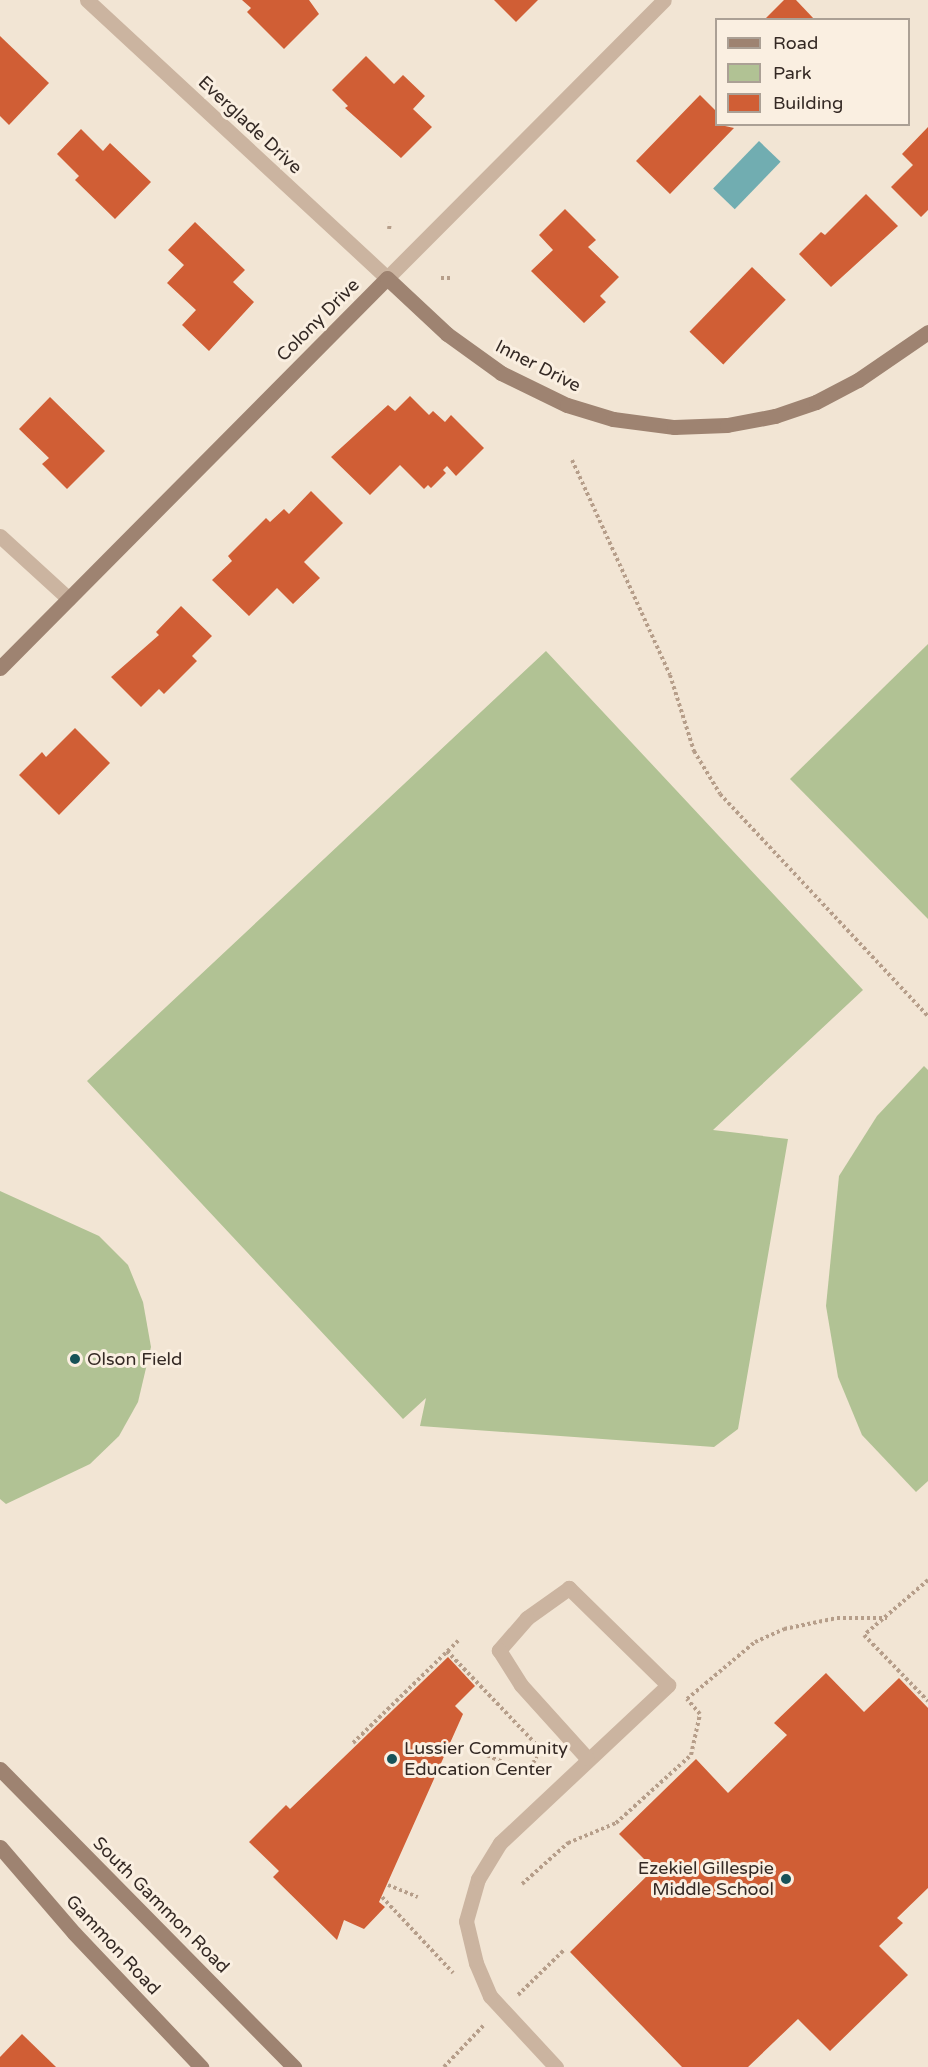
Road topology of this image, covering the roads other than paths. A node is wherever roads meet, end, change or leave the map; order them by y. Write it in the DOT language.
graph roads {
  1 [pos="87,0"];
  2 [pos="664,0"];
  3 [pos="387,278"];
  4 [pos="928,333"];
  5 [pos="0,536"];
  6 [pos="69,599"];
  7 [pos="0,668"];
  8 [pos="586,1758"];
  9 [pos="0,1770"];
  10 [pos="0,1847"];
  11 [pos="201,2067"];
  12 [pos="294,2067"];
  13 [pos="556,2067"];
  1 -- 3 [label="street, Everglade Drive"];
  2 -- 3 [label="street, Colony Drive"];
  3 -- 4 [label="street, Inner Drive"];
  3 -- 6 [label="street, Colony Drive"];
  5 -- 6 [label="street"];
  6 -- 7 [label="street, Colony Drive"];
  8 -- 8 [label="street"];
  8 -- 13 [label="street"];
  9 -- 12 [label="street, South Gammon Road"];
  10 -- 11 [label="street, Gammon Road"];
}
